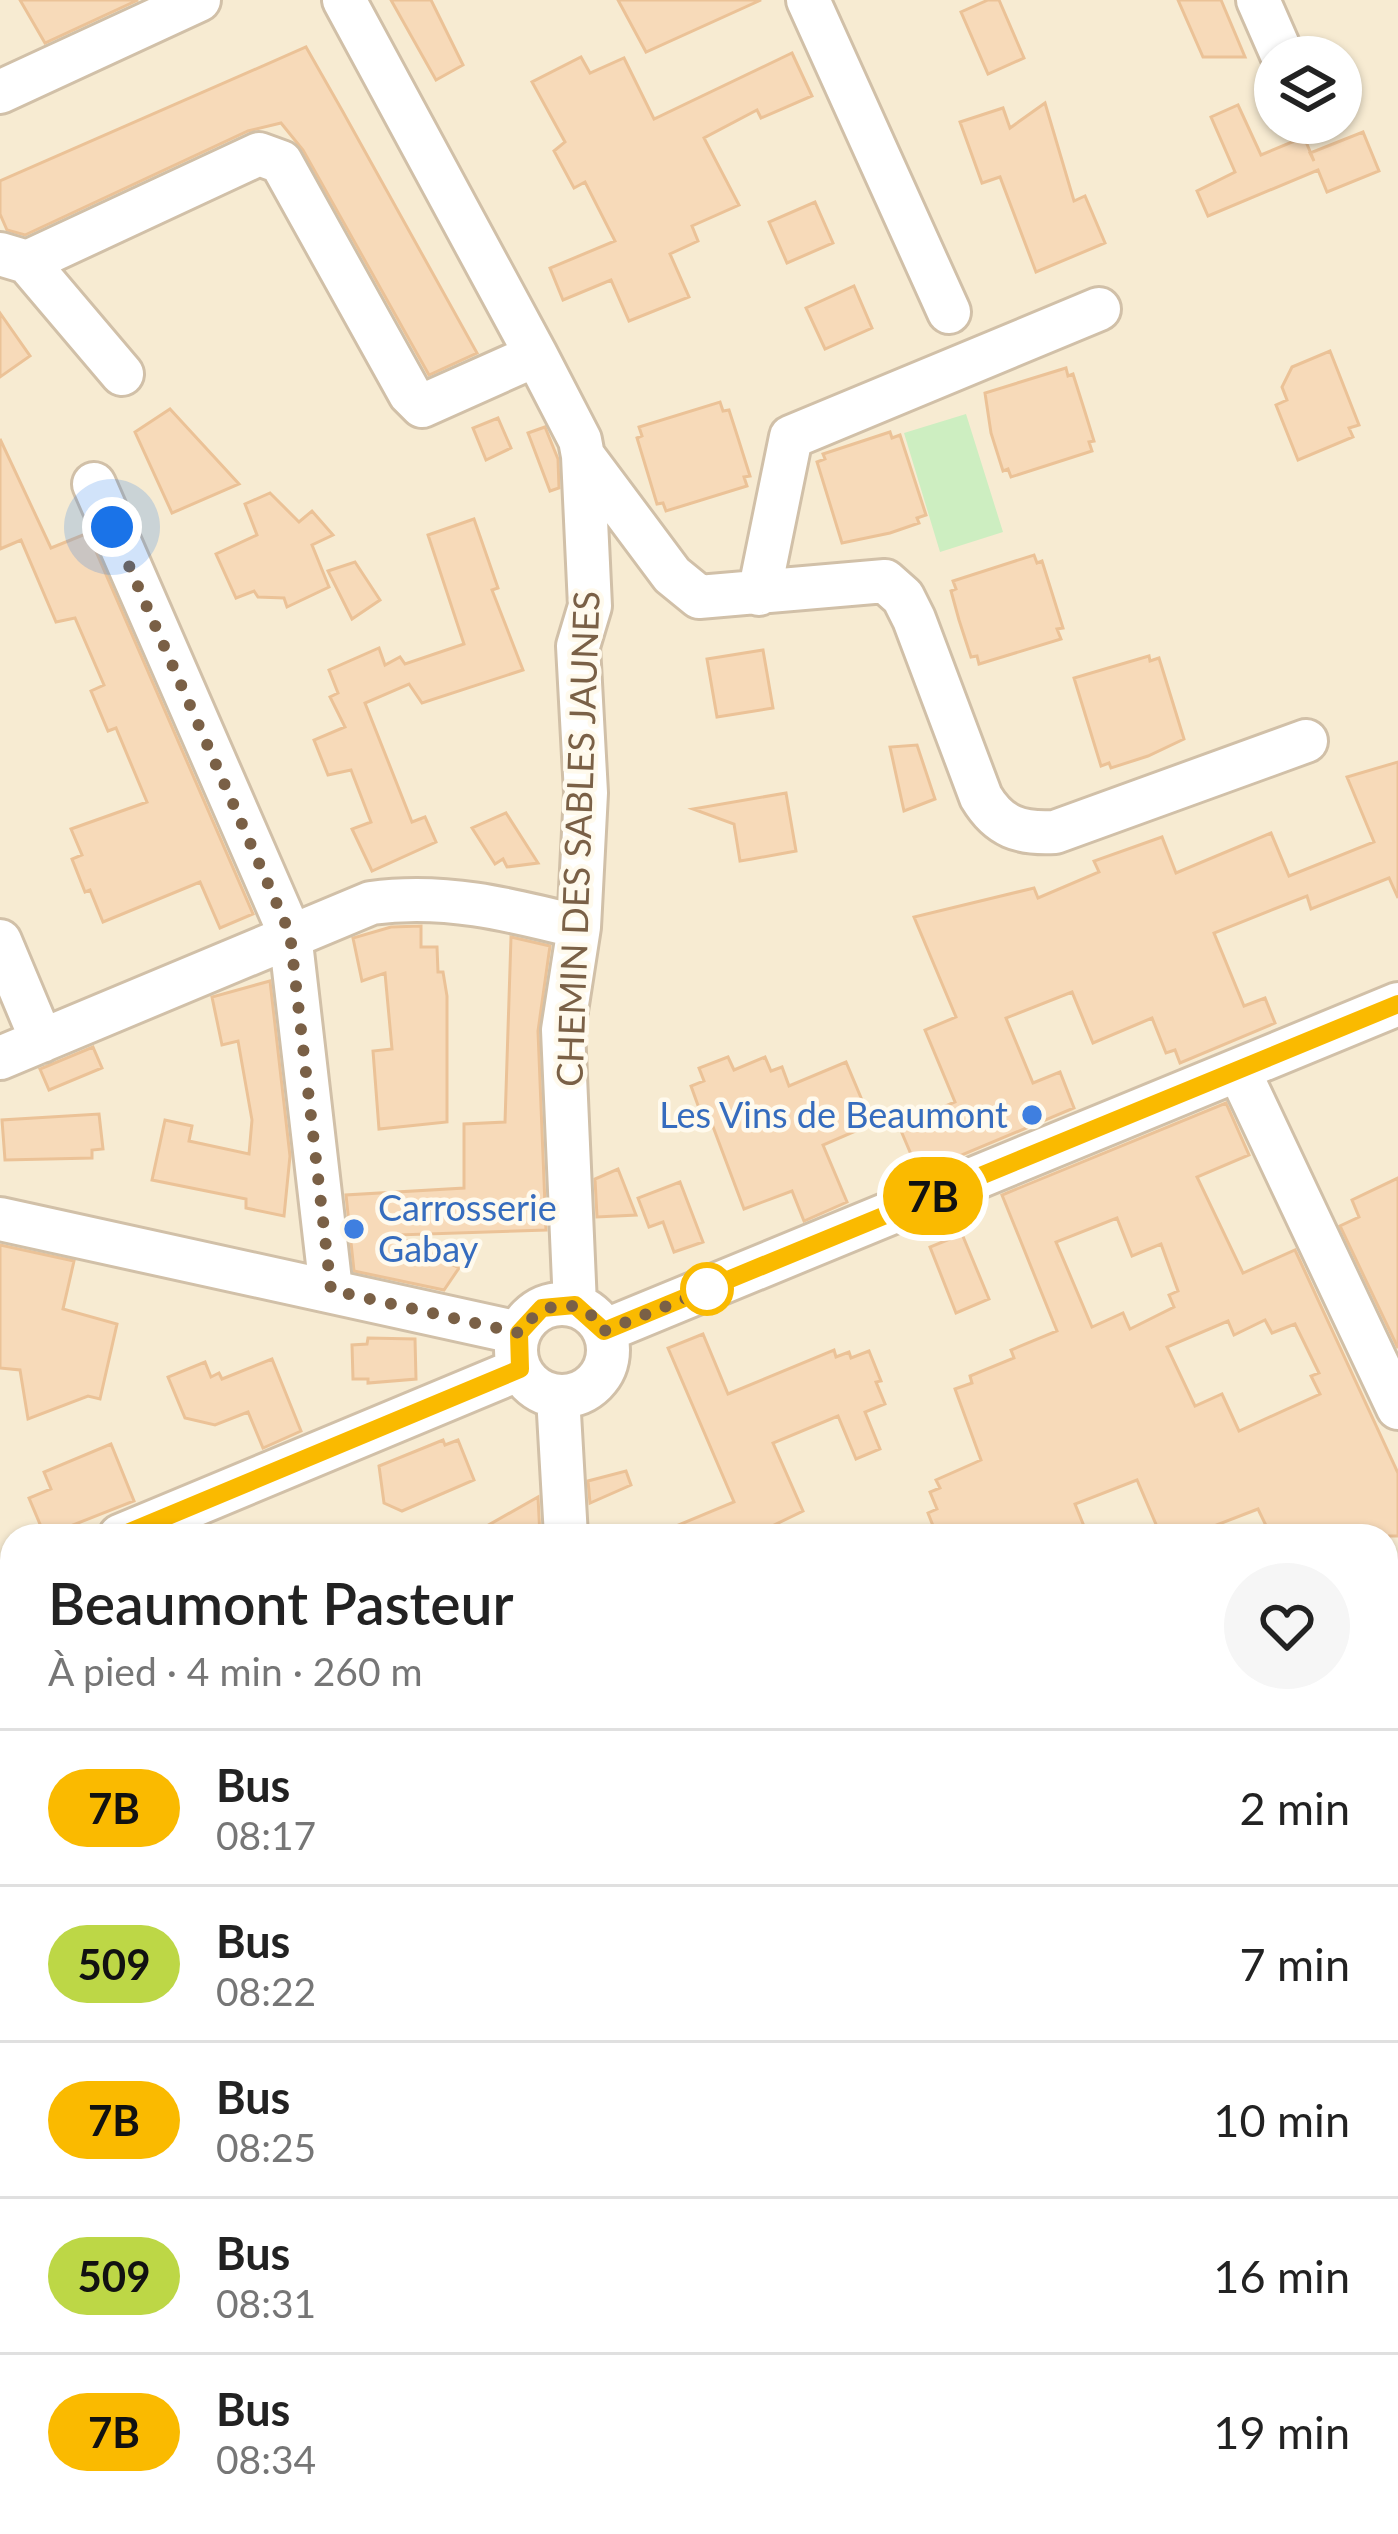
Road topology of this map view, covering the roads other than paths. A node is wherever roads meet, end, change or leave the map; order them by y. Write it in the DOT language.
graph roads {
  1 [pos="200,0"];
  2 [pos="344,0"];
  3 [pos="808,0"];
  4 [pos="1258,0"];
  5 [pos="1274,36"];
  6 [pos="0,92"];
  7 [pos="14,258"];
  8 [pos="1099,309"];
  9 [pos="949,312"];
  10 [pos="536,355"];
  11 [pos="122,374"];
  12 [pos="583,456"];
  13 [pos="94,484"];
  14 [pos="759,594"];
  15 [pos="1306,741"];
  16 [pos="579,927"];
  17 [pos="290,934"];
  18 [pos="0,941"];
  19 [pos="1398,1004"];
  20 [pos="42,1041"];
  21 [pos="0,1058"];
  22 [pos="1239,1071"];
  23 [pos="0,1219"];
  24 [pos="331,1290"];
  25 [pos="590,1318"];
  26 [pos="519,1351"];
  27 [pos="558,1396"];
  28 [pos="1398,1408"];
  29 [pos="146,1524"];
  30 [pos="565,1524"];
  1 -- 6 [label="street"];
  2 -- 10 [label="street, CHEMIN DES SABLES JAUNES"];
  3 -- 9 [label="street"];
  4 -- 5 [label="street"];
  7 -- 10 [label="street"];
  7 -- 11 [label="street"];
  8 -- 14 [label="street"];
  10 -- 12 [label="street, CHEMIN DES SABLES JAUNES"];
  12 -- 14 [label="street"];
  12 -- 16 [label="street, CHEMIN DES SABLES JAUNES"];
  13 -- 17 [label="street"];
  14 -- 15 [label="street"];
  16 -- 17 [label="street"];
  16 -- 25 [label="street, CHEMIN DES SABLES JAUNES"];
  17 -- 20 [label="street"];
  17 -- 24 [label="street"];
  18 -- 20 [label="street"];
  19 -- 22 [label="street"];
  20 -- 21 [label="street"];
  22 -- 25 [label="street"];
  22 -- 28 [label="street"];
  23 -- 24 [label="street"];
  24 -- 26 [label="street"];
  25 -- 26 [label="street"];
  25 -- 27 [label="street"];
  26 -- 27 [label="street"];
  26 -- 29 [label="street"];
  27 -- 30 [label="street"];
}
